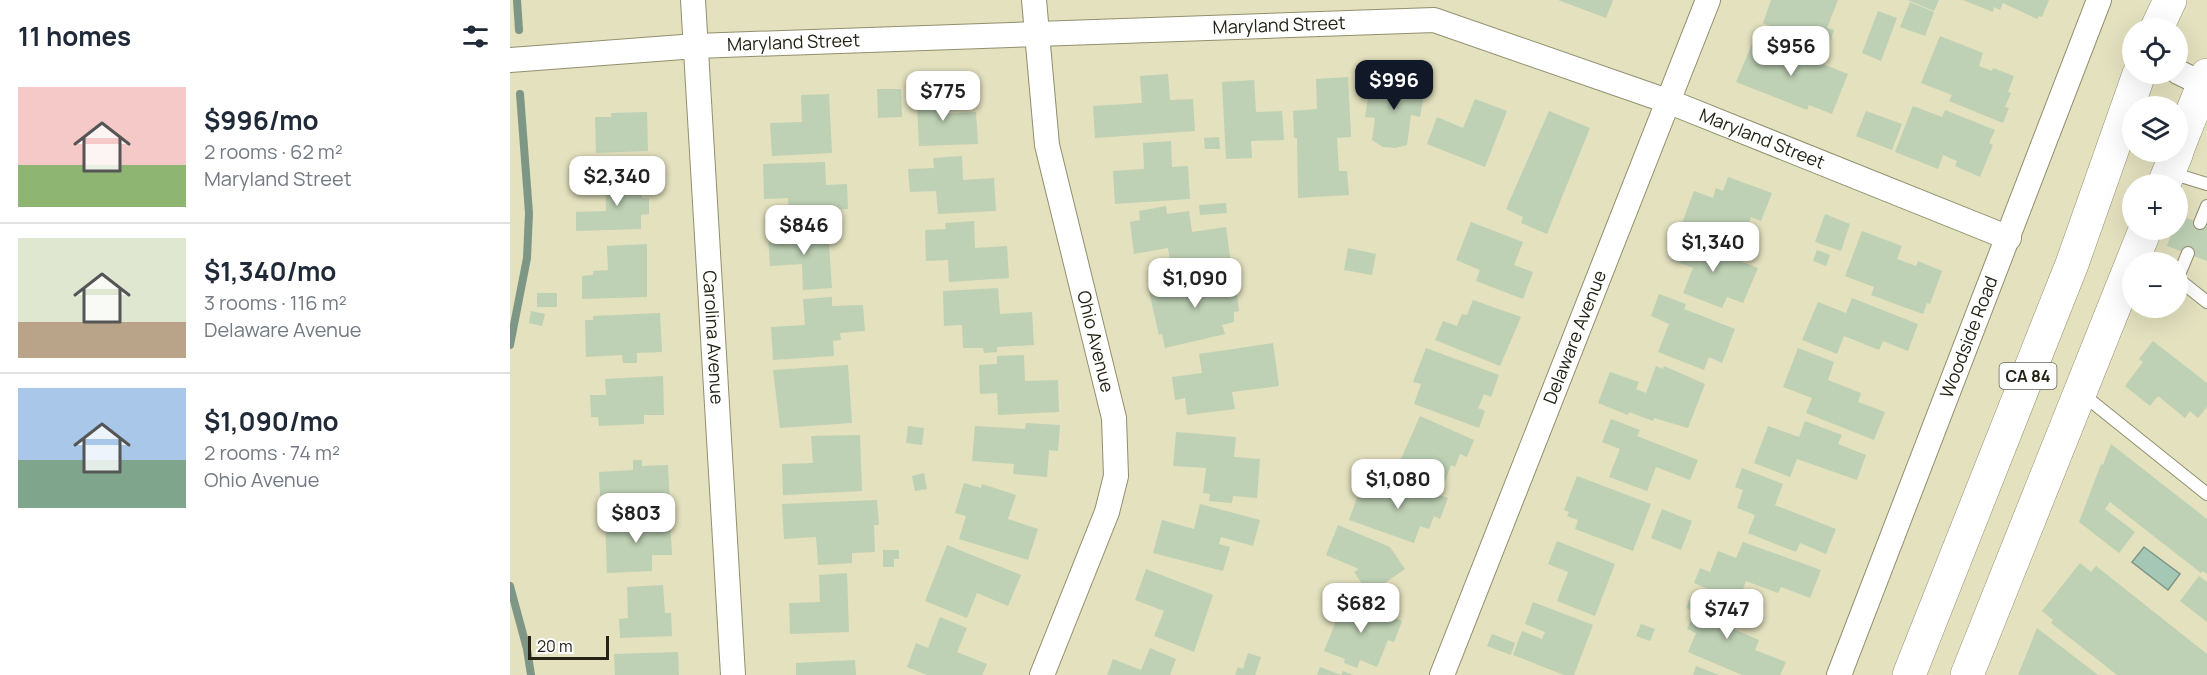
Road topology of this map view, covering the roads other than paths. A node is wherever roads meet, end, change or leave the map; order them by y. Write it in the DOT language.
graph roads {
  1 [pos="693,0"];
  2 [pos="1034,0"];
  3 [pos="1708,0"];
  4 [pos="2099,0"];
  5 [pos="2170,0"];
  6 [pos="2162,18"];
  7 [pos="1036,33"];
  8 [pos="696,46"];
  9 [pos="510,60"];
  10 [pos="2199,79"];
  11 [pos="2135,84"];
  12 [pos="1670,102"];
  13 [pos="2172,164"];
  14 [pos="2207,184"];
  15 [pos="2207,206"];
  16 [pos="2200,223"];
  17 [pos="2009,238"];
  18 [pos="2188,286"];
  19 [pos="2122,289"];
  20 [pos="2207,302"];
  21 [pos="2080,392"];
  22 [pos="2207,494"];
  23 [pos="733,675"];
  24 [pos="1042,675"];
  25 [pos="1442,675"];
  26 [pos="1839,675"];
  27 [pos="1909,675"];
  28 [pos="1967,675"];
  1 -- 8 [label="street, Carolina Avenue"];
  2 -- 7 [label="street, Ohio Avenue"];
  3 -- 12 [label="street, Delaware Avenue"];
  4 -- 17 [label="street, Woodside Road"];
  5 -- 6 [label="main road"];
  7 -- 8 [label="street, Maryland Street"];
  7 -- 12 [label="street, Maryland Street"];
  7 -- 24 [label="street, Ohio Avenue"];
  8 -- 9 [label="street, Maryland Street"];
  8 -- 23 [label="street, Carolina Avenue"];
  10 -- 13 [label="main road"];
  11 -- 27 [label="main road, CA 84"];
  12 -- 17 [label="street, Maryland Street"];
  12 -- 25 [label="street, Delaware Avenue"];
  13 -- 14 [label="lane"];
  15 -- 16 [label="lane"];
  17 -- 26 [label="street, Woodside Road"];
  18 -- 20 [label="lane"];
  19 -- 21 [label="main road, CA 84"];
  21 -- 22 [label="lane"];
  21 -- 28 [label="main road, CA 84"];
}
